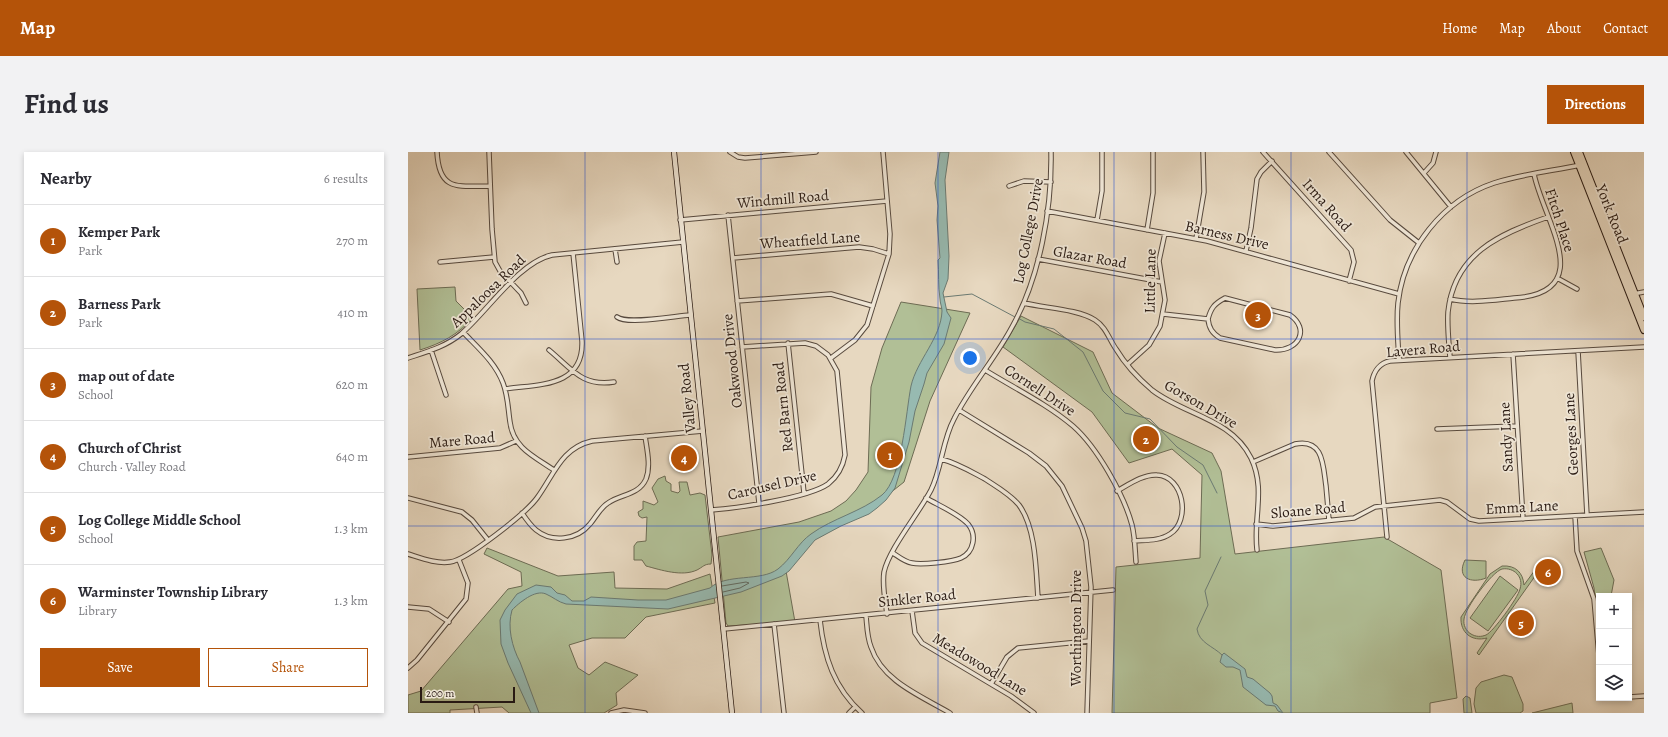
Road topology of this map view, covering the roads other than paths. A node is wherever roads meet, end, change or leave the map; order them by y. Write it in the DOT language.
graph roads {
  1 [pos="437,152"];
  2 [pos="489,152"];
  3 [pos="674,152"];
  4 [pos="730,152"];
  5 [pos="816,152"];
  6 [pos="883,152"];
  7 [pos="1051,152"];
  8 [pos="1102,152"];
  9 [pos="1153,152"];
  10 [pos="1204,152"];
  11 [pos="1263,152"];
  12 [pos="1329,152"];
  13 [pos="1406,152"];
  14 [pos="1436,152"];
  15 [pos="1574,152"];
  16 [pos="1579,152"];
  17 [pos="1272,161"];
  18 [pos="1581,165"];
  19 [pos="1424,173"];
  20 [pos="1534,174"];
  21 [pos="1051,182"];
  22 [pos="490,186"];
  23 [pos="1009,186"];
  24 [pos="887,202"];
  25 [pos="1452,207"];
  26 [pos="1047,211"];
  27 [pos="728,215"];
  28 [pos="1548,217"];
  29 [pos="680,220"];
  30 [pos="1097,220"];
  31 [pos="1147,230"];
  32 [pos="1164,233"];
  33 [pos="1196,239"];
  34 [pos="683,242"];
  35 [pos="1420,243"];
  36 [pos="615,249"];
  37 [pos="1246,251"];
  38 [pos="573,253"];
  39 [pos="889,254"];
  40 [pos="494,257"];
  41 [pos="733,258"];
  42 [pos="1038,259"];
  43 [pos="440,262"];
  44 [pos="617,262"];
  45 [pos="1557,278"];
  46 [pos="1349,281"];
  47 [pos="1162,282"];
  48 [pos="512,283"];
  49 [pos="1577,289"];
  50 [pos="1644,292"];
  51 [pos="1399,294"];
  52 [pos="1632,294"];
  53 [pos="1450,299"];
  54 [pos="738,301"];
  55 [pos="526,303"];
  56 [pos="1024,303"];
  57 [pos="873,306"];
  58 [pos="1162,314"];
  59 [pos="690,315"];
  60 [pos="617,317"];
  61 [pos="1644,317"];
  62 [pos="1208,319"];
  63 [pos="1644,330"];
  64 [pos="463,332"];
  65 [pos="788,343"];
  66 [pos="742,347"];
  67 [pos="1644,347"];
  68 [pos="431,350"];
  69 [pos="549,350"];
  70 [pos="1578,351"];
  71 [pos="1513,354"];
  72 [pos="408,358"];
  73 [pos="831,358"];
  74 [pos="1450,358"];
  75 [pos="1399,360"];
  76 [pos="1128,364"];
  77 [pos="573,370"];
  78 [pos="985,370"];
  79 [pos="614,382"];
  80 [pos="505,389"];
  81 [pos="446,395"];
  82 [pos="959,410"];
  83 [pos="1517,426"];
  84 [pos="1437,429"];
  85 [pos="703,432"];
  86 [pos="645,436"];
  87 [pos="516,441"];
  88 [pos="408,456"];
  89 [pos="941,459"];
  90 [pos="1253,462"];
  91 [pos="554,470"];
  92 [pos="1117,491"];
  93 [pos="804,493"];
  94 [pos="408,498"];
  95 [pos="926,498"];
  96 [pos="759,503"];
  97 [pos="1384,506"];
  98 [pos="711,510"];
  99 [pos="1644,512"];
  100 [pos="522,513"];
  101 [pos="1587,515"];
  102 [pos="1575,516"];
  103 [pos="1522,519"];
  104 [pos="1329,520"];
  105 [pos="1256,524"];
  106 [pos="1387,537"];
  107 [pos="488,540"];
  108 [pos="1134,541"];
  109 [pos="1257,550"];
  110 [pos="893,553"];
  111 [pos="408,554"];
  112 [pos="459,560"];
  113 [pos="1136,562"];
  114 [pos="1113,590"];
  115 [pos="1091,592"];
  116 [pos="1038,598"];
  117 [pos="408,607"];
  118 [pos="912,611"];
  119 [pos="887,614"];
  120 [pos="866,616"];
  121 [pos="820,620"];
  122 [pos="449,622"];
  123 [pos="774,624"];
  124 [pos="724,629"];
  125 [pos="1597,629"];
  126 [pos="1090,641"];
  127 [pos="408,668"];
  128 [pos="991,684"];
  129 [pos="1644,696"];
  130 [pos="1632,697"];
  131 [pos="476,707"];
  132 [pos="855,707"];
  133 [pos="477,713"];
  134 [pos="611,713"];
  135 [pos="645,713"];
  136 [pos="732,713"];
  137 [pos="784,713"];
  138 [pos="849,713"];
  139 [pos="862,713"];
  140 [pos="950,713"];
  141 [pos="1034,713"];
  142 [pos="1088,713"];
  1 -- 22 [label="street"];
  2 -- 22 [label="street"];
  3 -- 29 [label="street, Valley Road"];
  4 -- 5 [label="street"];
  6 -- 24 [label="street"];
  7 -- 21 [label="street, Log College Drive"];
  8 -- 30 [label="street"];
  9 -- 31 [label="street"];
  10 -- 33 [label="street"];
  11 -- 17 [label="street, Irma Road"];
  12 -- 35 [label="street"];
  13 -- 19 [label="street"];
  14 -- 19 [label="street"];
  15 -- 18 [label="highway, York Road"];
  16 -- 18 [label="highway, York Road"];
  17 -- 37 [label="street"];
  17 -- 46 [label="street, Irma Road"];
  18 -- 20 [label="street"];
  18 -- 52 [label="highway, York Road"];
  19 -- 25 [label="street"];
  20 -- 25 [label="street"];
  20 -- 28 [label="street, Fitch Place"];
  21 -- 23 [label="street"];
  21 -- 26 [label="street, Log College Drive"];
  22 -- 40 [label="street"];
  24 -- 27 [label="street, Windmill Road"];
  24 -- 39 [label="street"];
  25 -- 35 [label="street"];
  26 -- 30 [label="street, Barness Drive"];
  26 -- 42 [label="street, Log College Drive"];
  27 -- 29 [label="street, Windmill Road"];
  27 -- 41 [label="street, Oakwood Drive"];
  28 -- 45 [label="street, Fitch Place"];
  28 -- 53 [label="street"];
  29 -- 34 [label="street, Valley Road"];
  30 -- 31 [label="street, Barness Drive"];
  31 -- 32 [label="street, Barness Drive"];
  32 -- 33 [label="street, Barness Drive"];
  32 -- 47 [label="street, Little Lane"];
  33 -- 37 [label="street, Barness Drive"];
  34 -- 36 [label="street, Appaloosa Road"];
  34 -- 59 [label="street, Valley Road"];
  35 -- 51 [label="street"];
  36 -- 38 [label="street, Appaloosa Road"];
  36 -- 44 [label="street"];
  37 -- 46 [label="street, Barness Drive"];
  38 -- 48 [label="street, Appaloosa Road"];
  38 -- 77 [label="street"];
  39 -- 41 [label="street, Wheatfield Lane"];
  39 -- 57 [label="street"];
  40 -- 43 [label="street"];
  40 -- 48 [label="street"];
  41 -- 54 [label="street, Oakwood Drive"];
  42 -- 47 [label="street, Glazar Road"];
  42 -- 56 [label="street, Log College Drive"];
  45 -- 49 [label="street"];
  45 -- 53 [label="street"];
  46 -- 51 [label="street, Barness Drive"];
  47 -- 58 [label="street, Little Lane"];
  48 -- 55 [label="street"];
  48 -- 64 [label="street, Appaloosa Road"];
  50 -- 52 [label="street"];
  51 -- 75 [label="street"];
  52 -- 61 [label="highway, York Road"];
  52 -- 63 [label="highway, York Road"];
  53 -- 74 [label="street"];
  54 -- 57 [label="street"];
  54 -- 66 [label="street, Oakwood Drive"];
  56 -- 76 [label="street, Gorson Drive"];
  56 -- 78 [label="street, Log College Drive"];
  57 -- 73 [label="street"];
  58 -- 62 [label="street"];
  58 -- 76 [label="street, Little Lane"];
  59 -- 60 [label="street"];
  59 -- 85 [label="street, Valley Road"];
  62 -- 62 [label="street"];
  64 -- 68 [label="street, Appaloosa Road"];
  64 -- 80 [label="street"];
  65 -- 66 [label="street"];
  65 -- 73 [label="street"];
  65 -- 93 [label="street, Red Barn Road"];
  66 -- 96 [label="street, Oakwood Drive"];
  67 -- 70 [label="street, Lavera Road"];
  68 -- 72 [label="street, Appaloosa Road"];
  68 -- 81 [label="street"];
  69 -- 77 [label="street"];
  70 -- 71 [label="street, Lavera Road"];
  70 -- 101 [label="street, Georges Lane"];
  71 -- 74 [label="street, Lavera Road"];
  71 -- 83 [label="street, Sandy Lane"];
  73 -- 93 [label="street, Carousel Drive"];
  74 -- 75 [label="street, Lavera Road"];
  75 -- 97 [label="street, Lavera Road"];
  76 -- 90 [label="street, Gorson Drive"];
  77 -- 79 [label="street"];
  77 -- 80 [label="street"];
  78 -- 82 [label="street, Log College Drive"];
  78 -- 92 [label="street, Cornell Drive"];
  80 -- 87 [label="street"];
  82 -- 89 [label="street, Log College Drive"];
  82 -- 115 [label="street, Worthington Drive"];
  83 -- 84 [label="street"];
  83 -- 103 [label="street, Sandy Lane"];
  85 -- 86 [label="street"];
  85 -- 98 [label="street, Valley Road"];
  86 -- 91 [label="street"];
  86 -- 100 [label="street"];
  87 -- 88 [label="street, Mare Road"];
  87 -- 91 [label="street"];
  89 -- 95 [label="street, Log College Drive"];
  89 -- 116 [label="street"];
  90 -- 104 [label="street"];
  90 -- 105 [label="street, Gorson Drive"];
  91 -- 100 [label="street"];
  92 -- 108 [label="street, Cornell Drive"];
  92 -- 108 [label="street"];
  93 -- 96 [label="street, Carousel Drive"];
  94 -- 107 [label="street"];
  95 -- 110 [label="street, Log College Drive"];
  95 -- 110 [label="street"];
  96 -- 98 [label="street, Carousel Drive"];
  97 -- 103 [label="street, Emma Lane"];
  97 -- 104 [label="street, Sloane Road"];
  97 -- 106 [label="street, Lavera Road"];
  98 -- 124 [label="street, Valley Road"];
  99 -- 101 [label="street, Emma Lane"];
  100 -- 107 [label="street"];
  101 -- 102 [label="street, Emma Lane"];
  102 -- 103 [label="street, Emma Lane"];
  102 -- 125 [label="street"];
  104 -- 105 [label="street, Sloane Road"];
  105 -- 109 [label="street, Gorson Drive"];
  107 -- 112 [label="street"];
  108 -- 113 [label="street, Cornell Drive"];
  110 -- 119 [label="street, Log College Drive"];
  111 -- 112 [label="street"];
  112 -- 122 [label="street"];
  114 -- 115 [label="street, Sinkler Road"];
  115 -- 116 [label="street, Sinkler Road"];
  115 -- 126 [label="street, Worthington Drive"];
  116 -- 118 [label="street, Sinkler Road"];
  117 -- 122 [label="street"];
  118 -- 119 [label="street, Sinkler Road"];
  118 -- 128 [label="street, Meadowood Lane"];
  119 -- 120 [label="street, Sinkler Road"];
  120 -- 121 [label="street, Sinkler Road"];
  120 -- 140 [label="street"];
  121 -- 123 [label="street, Sinkler Road"];
  121 -- 132 [label="street"];
  122 -- 127 [label="street"];
  123 -- 124 [label="street, Sinkler Road"];
  123 -- 137 [label="street"];
  124 -- 136 [label="street, Valley Road"];
  126 -- 128 [label="street"];
  126 -- 142 [label="street, Worthington Drive"];
  128 -- 141 [label="street, Meadowood Lane"];
  129 -- 130 [label="street"];
  131 -- 133 [label="street"];
  132 -- 138 [label="street"];
  132 -- 139 [label="street"];
  134 -- 135 [label="street"];
}
